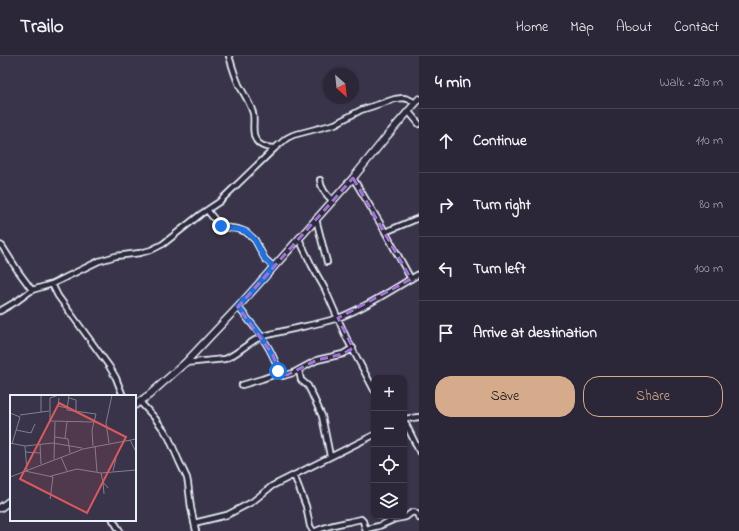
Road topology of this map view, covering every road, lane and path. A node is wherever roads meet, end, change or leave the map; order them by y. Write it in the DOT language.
graph roads {
  1 [pos="229,56"];
  2 [pos="417,101"];
  3 [pos="409,112"];
  4 [pos="419,124"];
  5 [pos="275,148"];
  6 [pos="353,178"];
  7 [pos="320,180"];
  8 [pos="333,201"];
  9 [pos="207,210"];
  10 [pos="419,218"];
  11 [pos="316,219"];
  12 [pos="385,232"];
  13 [pos="299,239"];
  14 [pos="0,245"];
  15 [pos="327,262"];
  16 [pos="274,267"];
  17 [pos="419,274"];
  18 [pos="411,279"];
  19 [pos="52,284"];
  20 [pos="32,290"];
  21 [pos="238,307"];
  22 [pos="0,311"];
  23 [pos="338,318"];
  24 [pos="262,337"];
  25 [pos="353,348"];
  26 [pos="185,363"];
  27 [pos="299,371"];
  28 [pos="279,373"];
  29 [pos="371,384"];
  30 [pos="242,385"];
  31 [pos="123,395"];
  32 [pos="137,404"];
  33 [pos="419,417"];
  34 [pos="407,419"];
  35 [pos="407,425"];
  36 [pos="371,437"];
  37 [pos="419,451"];
  38 [pos="330,456"];
  39 [pos="294,475"];
  40 [pos="10,501"];
  41 [pos="0,508"];
  42 [pos="419,518"];
  43 [pos="114,521"];
  44 [pos="194,523"];
  45 [pos="366,530"];
  46 [pos="120,531"];
  47 [pos="196,531"];
  48 [pos="313,531"];
  49 [pos="316,531"];
  1 -- 5 [label="street"];
  2 -- 3 [label="street"];
  2 -- 5 [label="street"];
  3 -- 4 [label="street"];
  3 -- 6 [label="street"];
  5 -- 9 [label="street"];
  6 -- 8 [label="street"];
  6 -- 12 [label="street"];
  7 -- 8 [label="street"];
  8 -- 11 [label="street"];
  9 -- 16 [label="street"];
  9 -- 19 [label="street"];
  10 -- 12 [label="street"];
  11 -- 13 [label="street"];
  11 -- 15 [label="street"];
  12 -- 18 [label="street"];
  13 -- 16 [label="street"];
  13 -- 23 [label="street"];
  14 -- 20 [label="street"];
  16 -- 21 [label="street"];
  17 -- 18 [label="street"];
  18 -- 23 [label="street"];
  19 -- 20 [label="street"];
  19 -- 31 [label="street"];
  20 -- 22 [label="street"];
  21 -- 24 [label="street"];
  21 -- 26 [label="street"];
  23 -- 24 [label="street"];
  23 -- 25 [label="street"];
  24 -- 26 [label="street"];
  24 -- 28 [label="street"];
  25 -- 27 [label="street"];
  25 -- 29 [label="street"];
  26 -- 32 [label="street"];
  27 -- 28 [label="street"];
  27 -- 38 [label="street"];
  28 -- 30 [label="street"];
  32 -- 44 [label="street"];
  33 -- 34 [label="street"];
  35 -- 37 [label="street"];
  36 -- 38 [label="street"];
  38 -- 39 [label="street"];
  39 -- 44 [label="street"];
  39 -- 48 [label="street"];
  40 -- 41 [label="street"];
  42 -- 45 [label="street"];
  43 -- 46 [label="street"];
  44 -- 47 [label="street"];
  45 -- 49 [label="street"];
}
